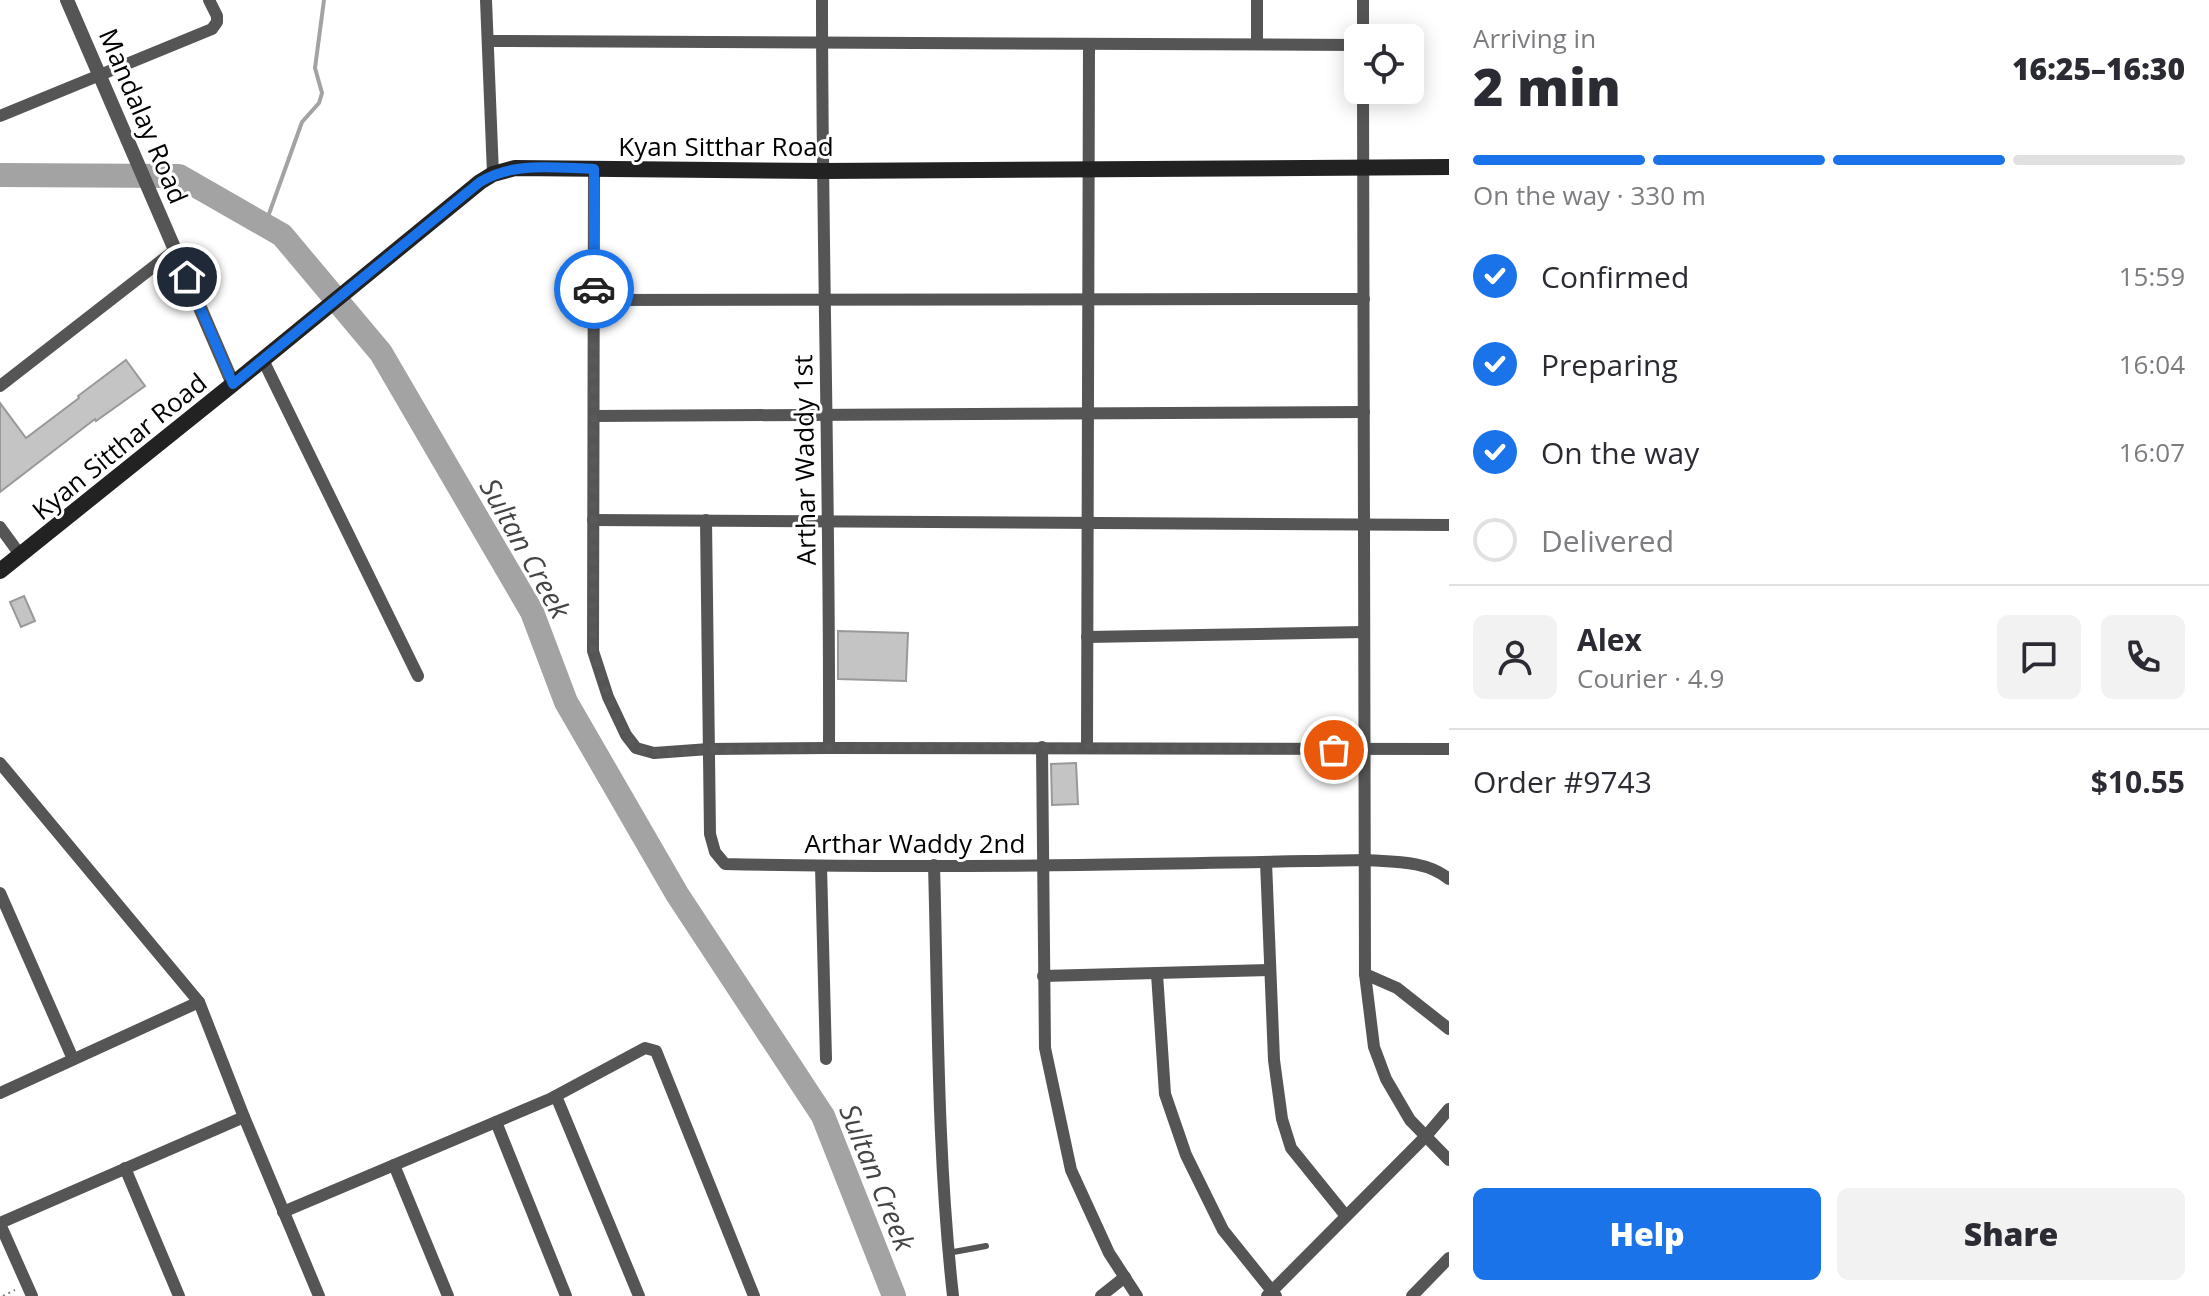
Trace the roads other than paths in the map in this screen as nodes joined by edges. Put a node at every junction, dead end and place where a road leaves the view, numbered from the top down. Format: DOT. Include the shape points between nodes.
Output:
graph roads {
  1 [pos="67,0"];
  2 [pos="209,0"];
  3 [pos="486,0"];
  4 [pos="822,0"];
  5 [pos="1257,0"];
  6 [pos="1363,0"];
  7 [pos="1363,24"];
  8 [pos="488,41"];
  9 [pos="822,42"];
  10 [pos="1089,44"];
  11 [pos="1257,44"];
  12 [pos="1344,45"];
  13 [pos="100,74"];
  14 [pos="1363,104"];
  15 [pos="0,116"];
  16 [pos="1363,166"];
  17 [pos="1449,167"];
  18 [pos="594,169"];
  19 [pos="1088,169"];
  20 [pos="822,171"];
  21 [pos="493,174"];
  22 [pos="175,250"];
  23 [pos="1364,299"];
  24 [pos="594,300"];
  25 [pos="824,300"];
  26 [pos="1088,300"];
  27 [pos="263,360"];
  28 [pos="233,384"];
  29 [pos="0,386"];
  30 [pos="1364,412"];
  31 [pos="1088,413"];
  32 [pos="825,414"];
  33 [pos="594,416"];
  34 [pos="593,520"];
  35 [pos="706,520"];
  36 [pos="826,521"];
  37 [pos="1087,523"];
  38 [pos="1364,525"];
  39 [pos="1449,525"];
  40 [pos="0,527"];
  41 [pos="21,556"];
  42 [pos="0,571"];
  43 [pos="1364,632"];
  44 [pos="1087,637"];
  45 [pos="418,676"];
  46 [pos="1042,747"];
  47 [pos="1087,747"];
  48 [pos="829,748"];
  49 [pos="709,749"];
  50 [pos="1449,749"];
  51 [pos="1365,750"];
  52 [pos="2,770"];
  53 [pos="1365,860"];
  54 [pos="1266,862"];
  55 [pos="934,865"];
  56 [pos="821,866"];
  57 [pos="1043,866"];
  58 [pos="1449,879"];
  59 [pos="0,893"];
  60 [pos="1269,970"];
  61 [pos="1157,974"];
  62 [pos="1365,974"];
  63 [pos="1043,976"];
  64 [pos="199,1002"];
  65 [pos="1449,1029"];
  66 [pos="73,1059"];
  67 [pos="826,1059"];
  68 [pos="0,1093"];
  69 [pos="556,1096"];
  70 [pos="1449,1109"];
  71 [pos="244,1117"];
  72 [pos="496,1122"];
  73 [pos="1426,1136"];
  74 [pos="1449,1160"];
  75 [pos="394,1165"];
  76 [pos="125,1168"];
  77 [pos="283,1212"];
  78 [pos="1346,1216"];
  79 [pos="0,1224"];
  80 [pos="986,1246"];
  81 [pos="948,1253"];
  82 [pos="1449,1258"];
  83 [pos="1125,1277"];
  84 [pos="1271,1294"];
  85 [pos="32,1296"];
  86 [pos="179,1296"];
  87 [pos="319,1296"];
  88 [pos="448,1296"];
  89 [pos="566,1296"];
  90 [pos="639,1296"];
  91 [pos="754,1296"];
  92 [pos="953,1296"];
  93 [pos="1101,1296"];
  94 [pos="1137,1296"];
  95 [pos="1412,1296"];
  1 -- 13 [label="street, Mandalay Road"];
  2 -- 13 [label="street" via="217,16 212,29"];
  3 -- 8 [label="street"];
  4 -- 9 [label="street, Arthar Waddy 1st"];
  5 -- 11 [label="street"];
  6 -- 7 [label="street"];
  8 -- 9 [label="street"];
  8 -- 21 [label="street"];
  9 -- 10 [label="street"];
  9 -- 20 [label="street, Arthar Waddy 1st"];
  10 -- 11 [label="street"];
  10 -- 19 [label="street"];
  11 -- 12 [label="street"];
  13 -- 15 [label="street"];
  13 -- 22 [label="street, Mandalay Road"];
  14 -- 16 [label="street"];
  16 -- 17 [label="main road, Kyan Sitthar Road"];
  16 -- 19 [label="main road, Kyan Sitthar Road"];
  16 -- 23 [label="street"];
  18 -- 20 [label="main road, Kyan Sitthar Road"];
  18 -- 21 [label="main road, Kyan Sitthar Road" via="515,168"];
  18 -- 24 [label="street"];
  19 -- 20 [label="main road, Kyan Sitthar Road"];
  19 -- 26 [label="street"];
  20 -- 25 [label="street, Arthar Waddy 1st"];
  21 -- 27 [label="main road, Kyan Sitthar Road"];
  22 -- 28 [label="street, Mandalay Road"];
  22 -- 29 [label="street"];
  23 -- 26 [label="street"];
  23 -- 30 [label="street"];
  24 -- 25 [label="street"];
  24 -- 33 [label="street"];
  25 -- 26 [label="street"];
  25 -- 32 [label="street, Arthar Waddy 1st"];
  26 -- 31 [label="street"];
  27 -- 28 [label="main road, Kyan Sitthar Road"];
  27 -- 45 [label="street"];
  28 -- 41 [label="main road, Kyan Sitthar Road"];
  30 -- 31 [label="street"];
  30 -- 38 [label="street"];
  31 -- 32 [label="street"];
  31 -- 37 [label="street"];
  32 -- 33 [label="street"];
  32 -- 36 [label="street, Arthar Waddy 1st"];
  33 -- 34 [label="street"];
  34 -- 35 [label="street"];
  34 -- 49 [label="street" via="593,651 626,735 636,748 654,753"];
  35 -- 36 [label="street"];
  35 -- 49 [label="street, Arthar Waddy 2nd"];
  36 -- 37 [label="street"];
  36 -- 48 [label="street, Arthar Waddy 1st"];
  37 -- 38 [label="street"];
  37 -- 44 [label="street"];
  38 -- 39 [label="street"];
  38 -- 43 [label="street"];
  40 -- 41 [label="street"];
  41 -- 42 [label="main road, Kyan Sitthar Road"];
  43 -- 44 [label="street"];
  43 -- 51 [label="street"];
  44 -- 47 [label="street"];
  46 -- 47 [label="street"];
  46 -- 48 [label="street"];
  46 -- 57 [label="street"];
  47 -- 51 [label="street"];
  48 -- 49 [label="street"];
  49 -- 56 [label="street, Arthar Waddy 2nd" via="710,834 725,864"];
  50 -- 51 [label="street"];
  51 -- 53 [label="street"];
  52 -- 64 [label="street"];
  53 -- 54 [label="street, Arthar Waddy 2nd"];
  53 -- 58 [label="street, Arthar Waddy 2nd" via="1418,864"];
  53 -- 62 [label="street"];
  54 -- 57 [label="street, Arthar Waddy 2nd"];
  54 -- 60 [label="street"];
  55 -- 56 [label="street, Arthar Waddy 2nd"];
  55 -- 57 [label="street, Arthar Waddy 2nd"];
  55 -- 81 [label="street"];
  56 -- 67 [label="street"];
  57 -- 63 [label="street"];
  59 -- 66 [label="street"];
  60 -- 61 [label="street"];
  60 -- 78 [label="street" via="1274,1060 1291,1148"];
  61 -- 63 [label="street"];
  61 -- 84 [label="street" via="1165,1094 1186,1155 1223,1230"];
  62 -- 65 [label="street" via="1397,988"];
  62 -- 73 [label="street" via="1374,1047 1386,1079"];
  63 -- 83 [label="street" via="1045,1048 1071,1170"];
  64 -- 66 [label="street"];
  64 -- 71 [label="street"];
  66 -- 68 [label="street"];
  69 -- 72 [label="street"];
  69 -- 90 [label="street"];
  69 -- 91 [label="street" via="645,1048 656,1051"];
  70 -- 73 [label="street"];
  71 -- 76 [label="street"];
  71 -- 77 [label="street"];
  72 -- 75 [label="street"];
  72 -- 89 [label="street"];
  73 -- 74 [label="street"];
  73 -- 78 [label="street"];
  75 -- 77 [label="street"];
  75 -- 88 [label="street"];
  76 -- 79 [label="street"];
  76 -- 86 [label="street"];
  77 -- 87 [label="street"];
  78 -- 84 [label="street"];
  79 -- 85 [label="street"];
  80 -- 81 [label="lane"];
  81 -- 92 [label="street"];
  82 -- 95 [label="street"];
  83 -- 93 [label="street"];
  83 -- 94 [label="street"];
}
